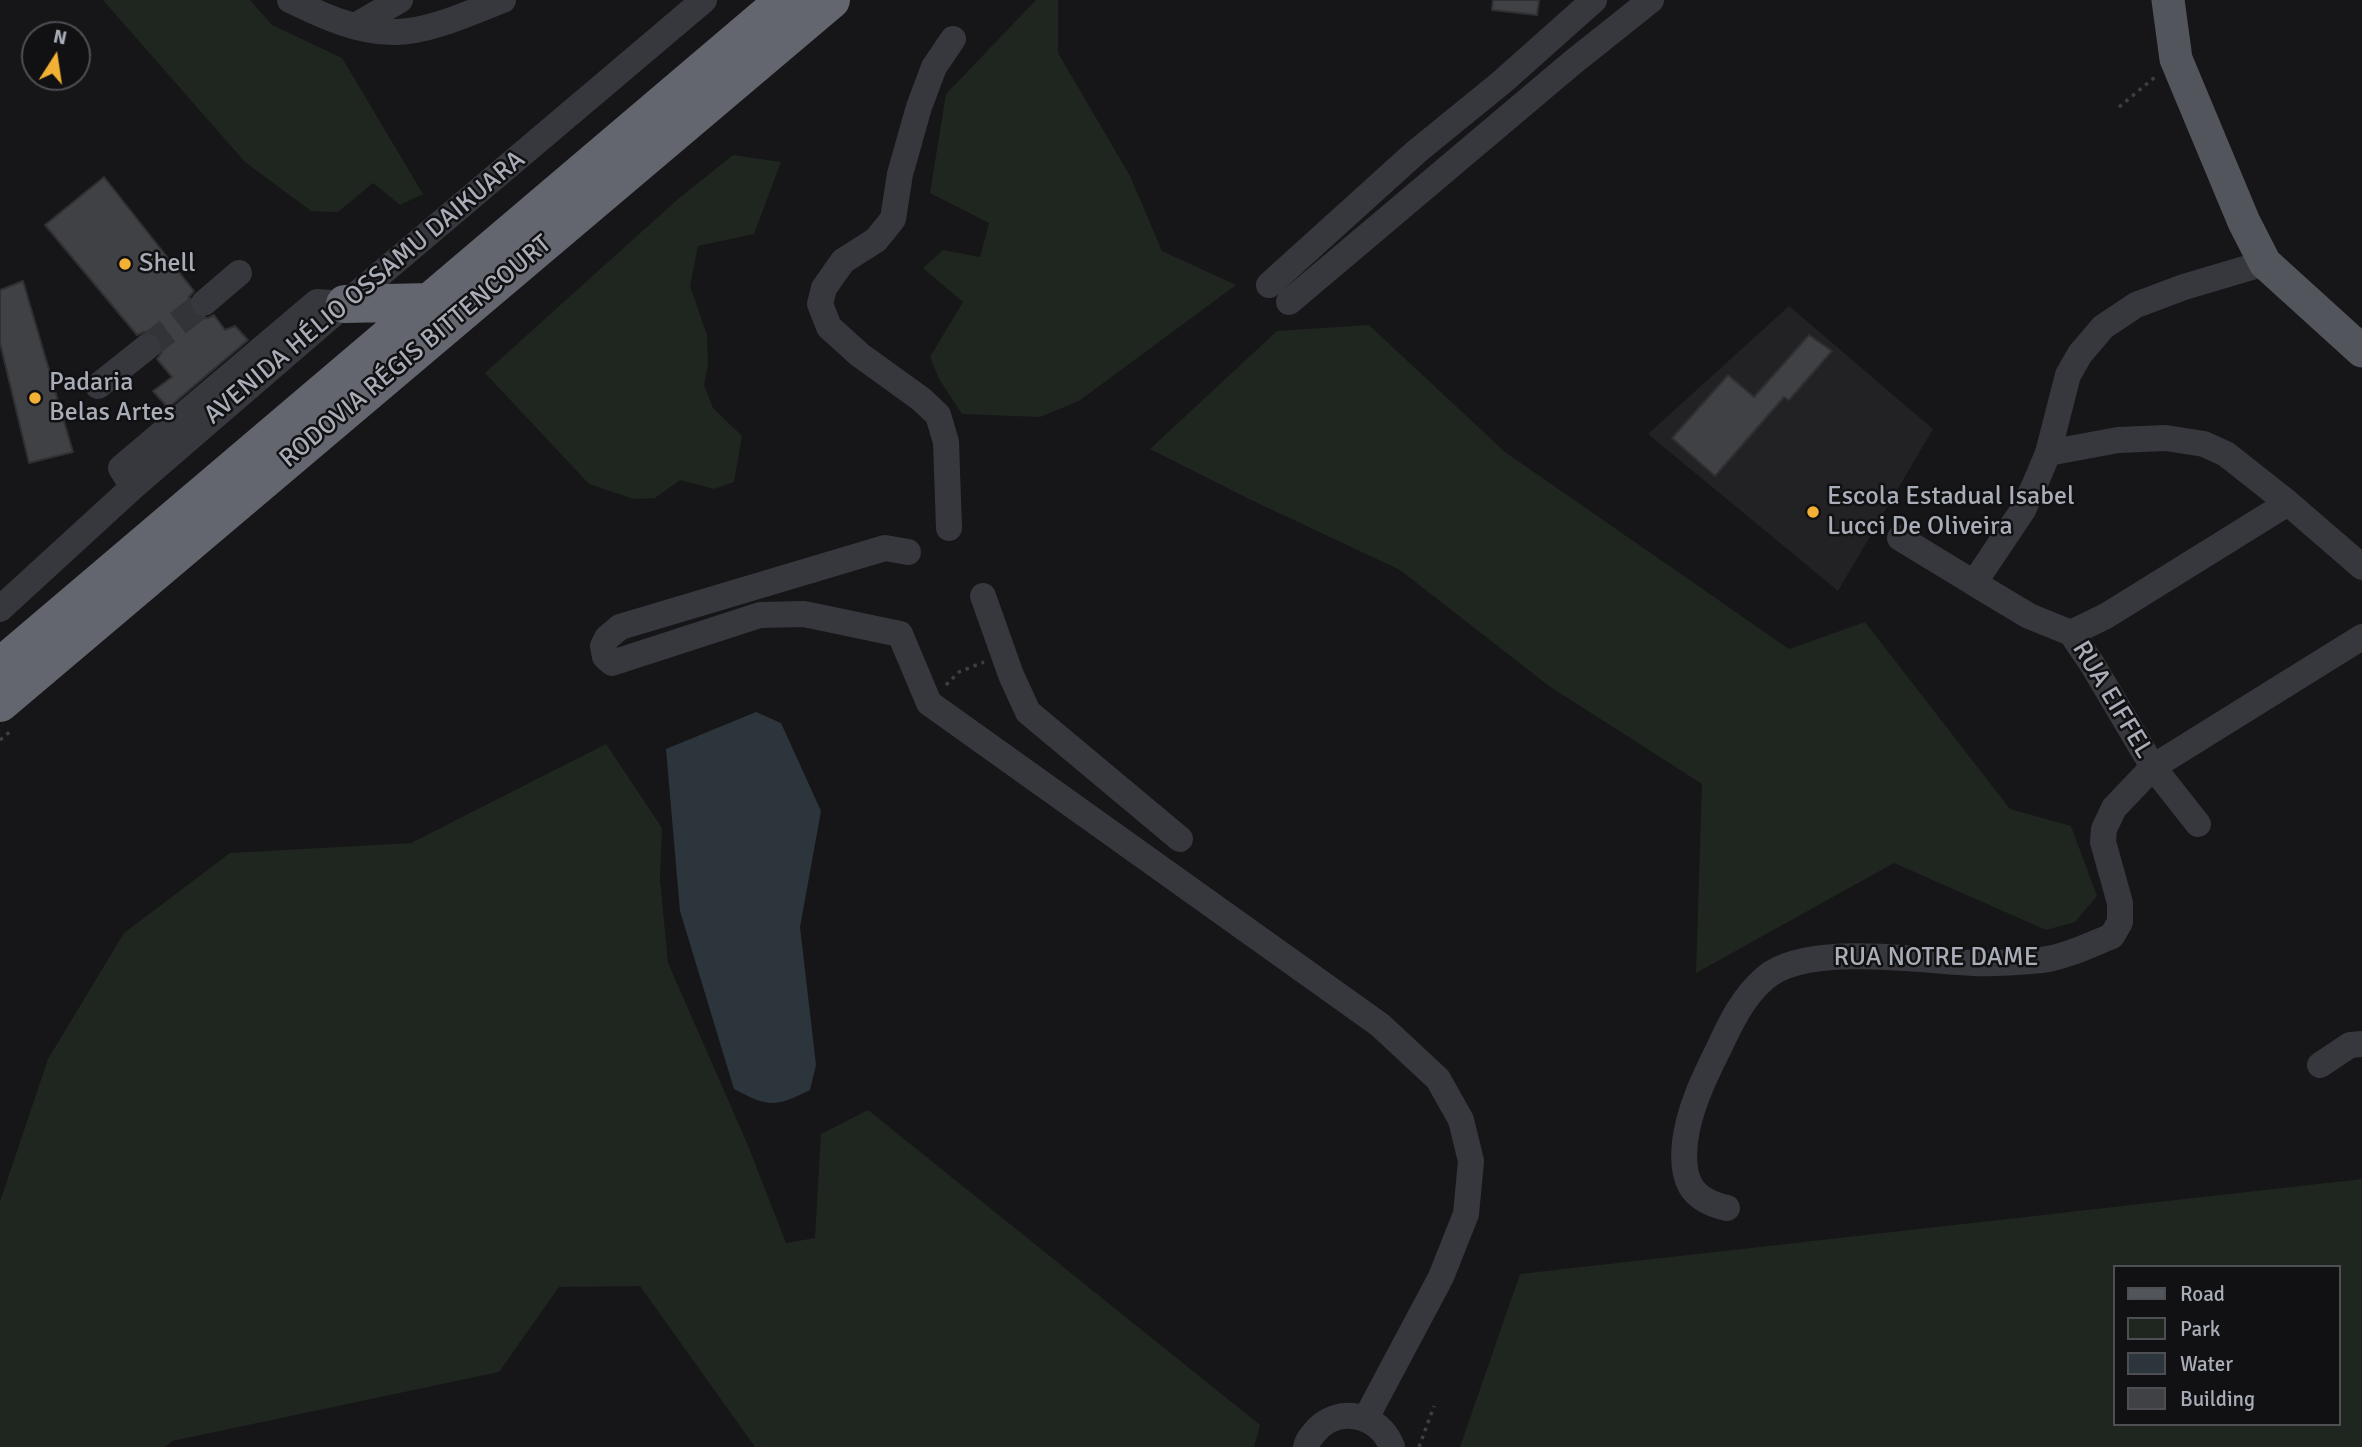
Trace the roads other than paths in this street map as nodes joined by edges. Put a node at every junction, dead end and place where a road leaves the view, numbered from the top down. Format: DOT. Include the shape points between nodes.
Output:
graph roads {
  1 [pos="290,0"];
  2 [pos="400,0"];
  3 [pos="503,0"];
  4 [pos="704,0"];
  5 [pos="785,0"];
  6 [pos="831,0"];
  7 [pos="1594,0"];
  8 [pos="1651,0"];
  9 [pos="2168,0"];
  10 [pos="355,26"];
  11 [pos="953,40"];
  12 [pos="2265,263"];
  13 [pos="239,273"];
  14 [pos="430,302"];
  15 [pos="204,303"];
  16 [pos="331,303"];
  17 [pos="147,346"];
  18 [pos="2362,351"];
  19 [pos="98,386"];
  20 [pos="2048,453"];
  21 [pos="2288,503"];
  22 [pos="949,528"];
  23 [pos="1900,538"];
  24 [pos="908,552"];
  25 [pos="2362,567"];
  26 [pos="1974,583"];
  27 [pos="983,596"];
  28 [pos="0,608"];
  29 [pos="2071,633"];
  30 [pos="2362,637"];
  31 [pos="0,667"];
  32 [pos="0,704"];
  33 [pos="2152,767"];
  34 [pos="2198,824"];
  35 [pos="1180,839"];
  36 [pos="2362,1044"];
  37 [pos="2320,1065"];
  38 [pos="1727,1208"];
  39 [pos="1366,1418"];
  40 [pos="1306,1447"];
  41 [pos="1392,1447"];
  1 -- 10 [label="street"];
  2 -- 10 [label="street"];
  3 -- 10 [label="street" via="419,29 395,33"];
  4 -- 16 [label="street, AVENIDA HÉLIO OSSAMU DAIKUARA"];
  5 -- 14 [label="highway, RODOVIA RÉGIS BITTENCOURT"];
  6 -- 32 [label="highway, RODOVIA RÉGIS BITTENCOURT"];
  7 -- 8 [label="street" via="1416,152 1279,293"];
  9 -- 12 [label="main road" via="2176,59"];
  11 -- 22 [label="street" via="934,67 919,107 893,219 876,240 844,261 824,288 820,304 829,327 938,415 946,442"];
  12 -- 18 [label="main road"];
  12 -- 20 [label="street" via="2136,305 2103,327 2068,375"];
  13 -- 15 [label="street"];
  14 -- 16 [label="highway"];
  14 -- 31 [label="highway, RODOVIA RÉGIS BITTENCOURT"];
  16 -- 28 [label="street, AVENIDA HÉLIO OSSAMU DAIKUARA" via="127,477"];
  17 -- 19 [label="street"];
  20 -- 21 [label="street" via="2130,439 2204,444 2226,454"];
  20 -- 26 [label="street" via="2022,510"];
  21 -- 25 [label="street"];
  21 -- 29 [label="street"];
  23 -- 26 [label="street, RUA EIFFEL"];
  24 -- 39 [label="street" via="885,548 620,627 603,646 606,657 612,663 760,615 804,614 900,634 929,703 936,709 1380,1025 1438,1079 1461,1120 1472,1161 1466,1214 1441,1277"];
  26 -- 29 [label="street, RUA EIFFEL" via="2029,616"];
  27 -- 35 [label="street" via="1028,712"];
  29 -- 33 [label="street, RUA EIFFEL"];
  30 -- 33 [label="street, RUA NOTRE DAME"];
  33 -- 34 [label="street, RUA EIFFEL"];
  33 -- 38 [label="street, RUA NOTRE DAME" via="2114,808 2104,829 2103,842 2120,903 2119,922 2112,936 2045,960 1977,963 1882,956 1826,958 1793,964 1767,976 1732,1020 1687,1126 1686,1178 1695,1195"];
  36 -- 37 [label="street" via="2350,1045"];
  39 -- 40 [label="street" via="1343,1415 1321,1424"];
  39 -- 41 [label="street" via="1379,1426"];
}
